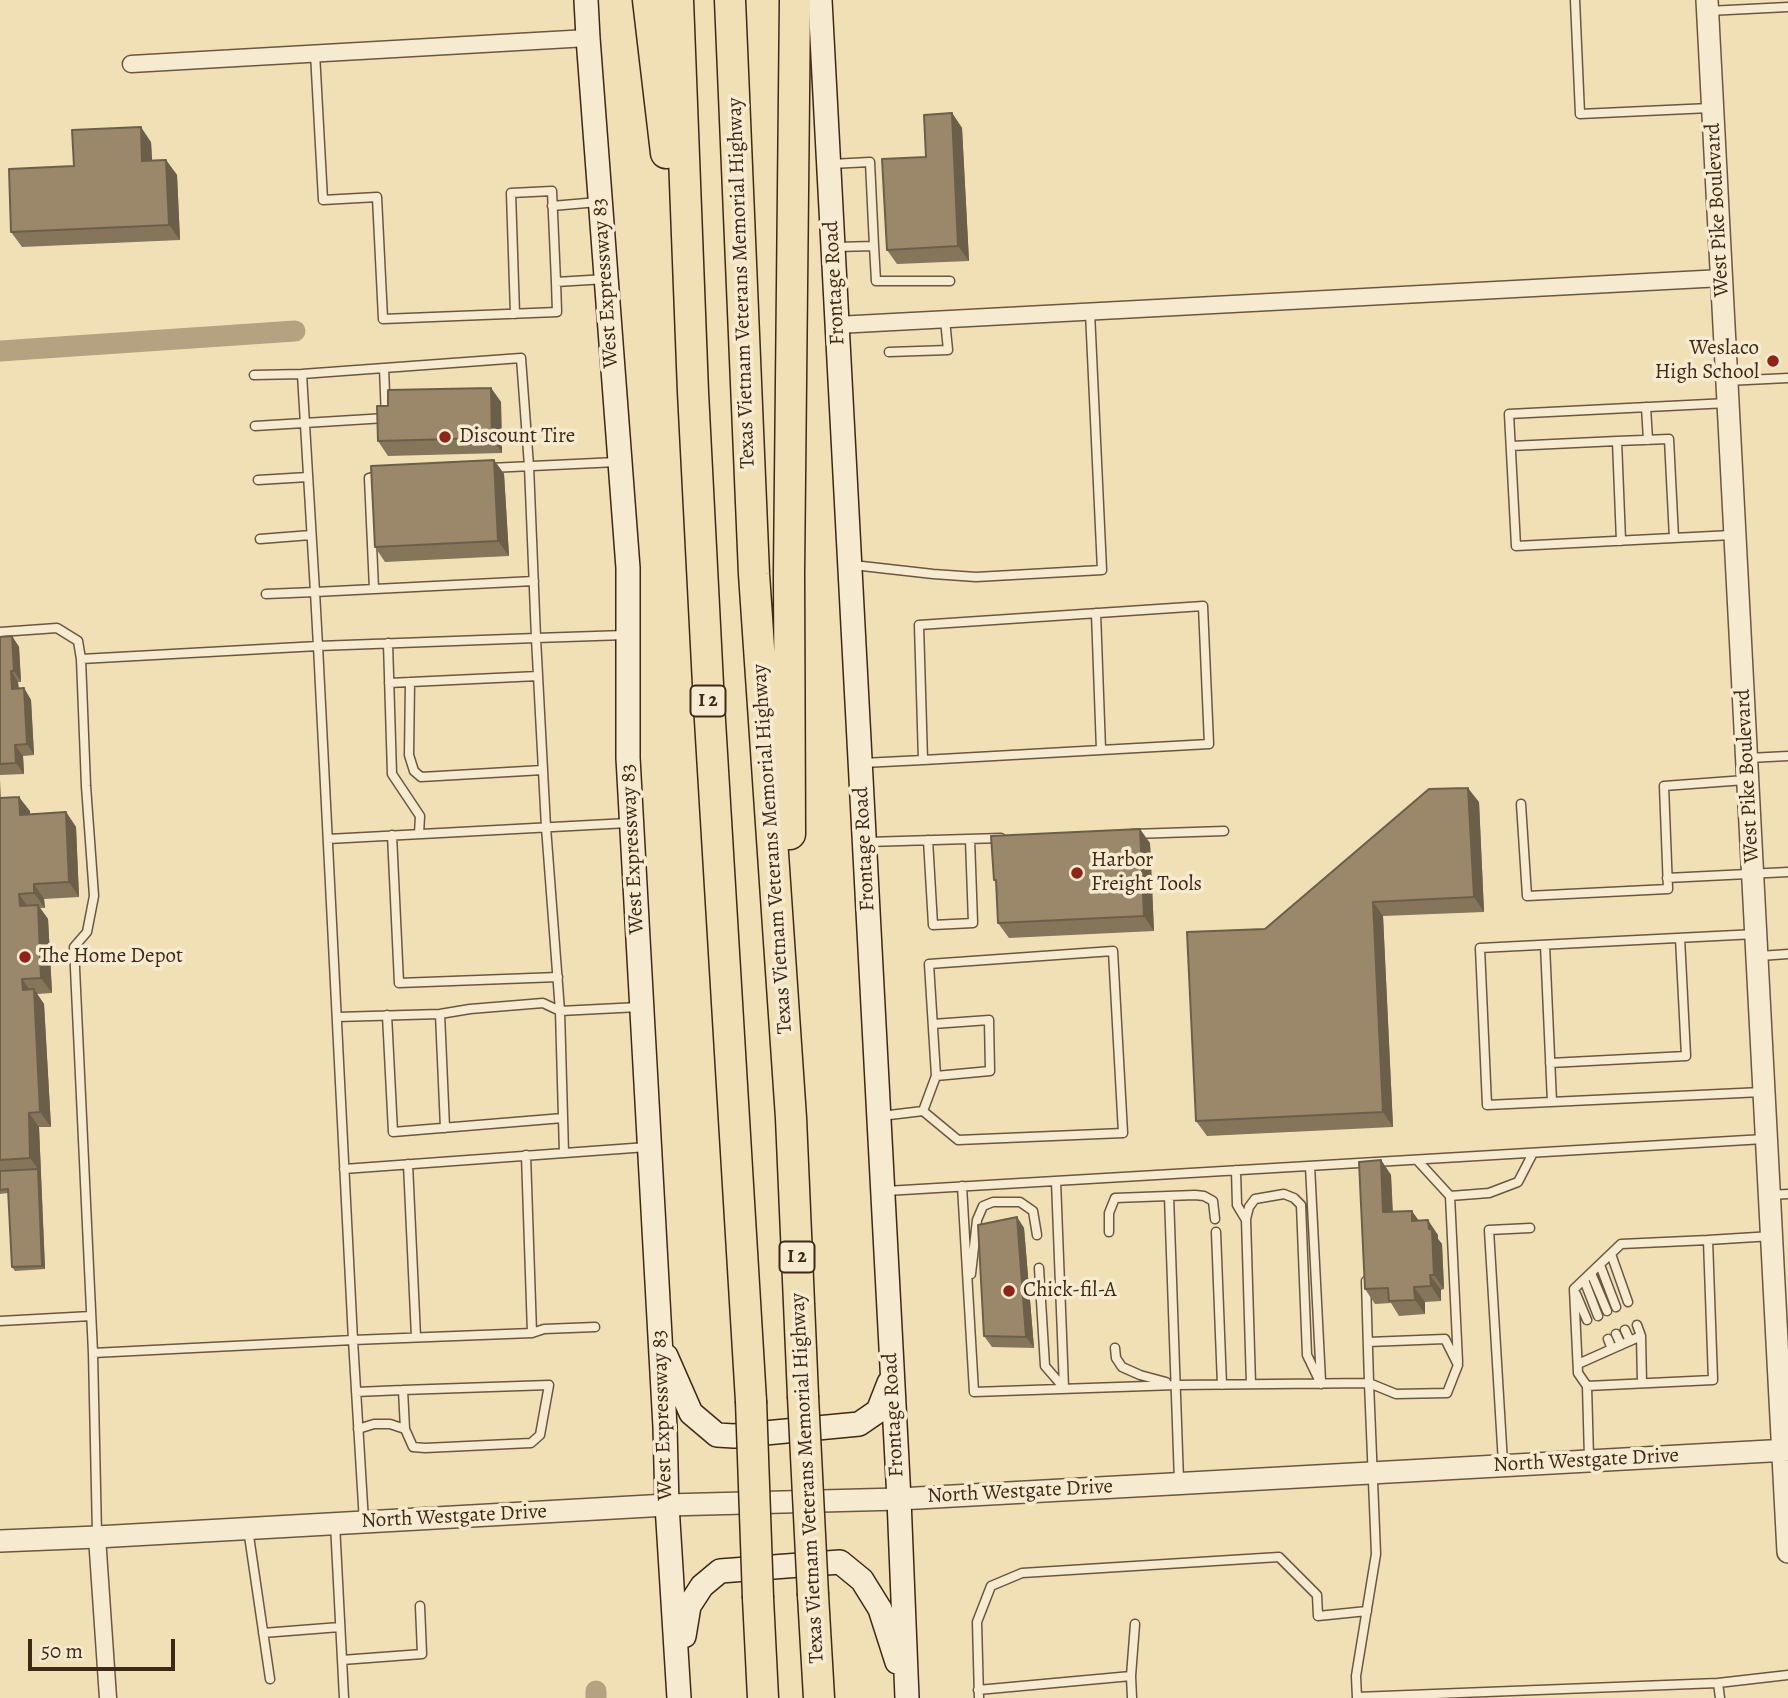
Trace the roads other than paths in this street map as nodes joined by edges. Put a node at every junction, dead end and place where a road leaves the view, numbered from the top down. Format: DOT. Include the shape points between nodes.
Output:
graph roads {
  1 [pos="586,0"];
  2 [pos="648,0"];
  3 [pos="678,0"];
  4 [pos="730,0"];
  5 [pos="795,0"];
  6 [pos="820,0"];
  7 [pos="1575,0"];
  8 [pos="1708,5"];
  9 [pos="1788,7"];
  10 [pos="588,38"];
  11 [pos="315,53"];
  12 [pos="131,64"];
  13 [pos="1713,108"];
  14 [pos="870,162"];
  15 [pos="883,162"];
  16 [pos="829,164"];
  17 [pos="600,202"];
  18 [pos="552,206"];
  19 [pos="874,246"];
  20 [pos="833,247"];
  21 [pos="1722,278"];
  22 [pos="606,279"];
  23 [pos="950,281"];
  24 [pos="556,282"];
  25 [pos="1090,312"];
  26 [pos="515,314"];
  27 [pos="944,320"];
  28 [pos="837,325"];
  29 [pos="889,352"];
  30 [pos="384,368"];
  31 [pos="302,374"];
  32 [pos="254,375"];
  33 [pos="1788,378"];
  34 [pos="1727,381"];
  35 [pos="693,392"];
  36 [pos="1728,403"];
  37 [pos="1646,407"];
  38 [pos="304,423"];
  39 [pos="255,426"];
  40 [pos="1648,440"];
  41 [pos="1617,441"];
  42 [pos="1511,446"];
  43 [pos="620,461"];
  44 [pos="529,466"];
  45 [pos="476,469"];
  46 [pos="383,473"];
  47 [pos="308,477"];
  48 [pos="258,480"];
  49 [pos="1735,535"];
  50 [pos="312,536"];
  51 [pos="1674,538"];
  52 [pos="260,539"];
  53 [pos="1622,541"];
  54 [pos="850,565"];
  55 [pos="534,581"];
  56 [pos="374,589"];
  57 [pos="315,592"];
  58 [pos="266,594"];
  59 [pos="1096,613"];
  60 [pos="0,632"];
  61 [pos="628,635"];
  62 [pos="536,638"];
  63 [pos="388,643"];
  64 [pos="318,646"];
  65 [pos="81,659"];
  66 [pos="538,676"];
  67 [pos="410,682"];
  68 [pos="389,683"];
  69 [pos="1101,750"];
  70 [pos="1788,756"];
  71 [pos="1747,758"];
  72 [pos="923,760"];
  73 [pos="860,763"];
  74 [pos="543,771"];
  75 [pos="1748,780"];
  76 [pos="1521,804"];
  77 [pos="631,822"];
  78 [pos="546,827"];
  79 [pos="1224,831"];
  80 [pos="419,834"];
  81 [pos="1117,834"];
  82 [pos="392,835"];
  83 [pos="1011,838"];
  84 [pos="328,839"];
  85 [pos="970,839"];
  86 [pos="928,840"];
  87 [pos="864,842"];
  88 [pos="1788,872"];
  89 [pos="1753,873"];
  90 [pos="1667,878"];
  91 [pos="1756,934"];
  92 [pos="1680,938"];
  93 [pos="1545,945"];
  94 [pos="1788,954"];
  95 [pos="1757,956"];
  96 [pos="558,977"];
  97 [pos="642,1006"];
  98 [pos="560,1011"];
  99 [pos="440,1014"];
  100 [pos="387,1015"];
  101 [pos="337,1017"];
  102 [pos="933,1024"];
  103 [pos="1550,1063"];
  104 [pos="936,1076"];
  105 [pos="1765,1092"];
  106 [pos="1552,1102"];
  107 [pos="923,1111"];
  108 [pos="879,1116"];
  109 [pos="563,1118"];
  110 [pos="791,1118"];
  111 [pos="445,1128"];
  112 [pos="1767,1139"];
  113 [pos="649,1146"];
  114 [pos="564,1153"];
  115 [pos="1533,1153"];
  116 [pos="526,1155"];
  117 [pos="1417,1160"];
  118 [pos="1361,1163"];
  119 [pos="408,1164"];
  120 [pos="1310,1166"];
  121 [pos="344,1169"];
  122 [pos="1236,1170"];
  123 [pos="1362,1177"];
  124 [pos="1056,1181"];
  125 [pos="962,1186"];
  126 [pos="883,1191"];
  127 [pos="1779,1195"];
  128 [pos="1169,1196"];
  129 [pos="1450,1196"];
  130 [pos="1215,1219"];
  131 [pos="1246,1220"];
  132 [pos="1530,1228"];
  133 [pos="1109,1232"];
  134 [pos="1216,1232"];
  135 [pos="1037,1235"];
  136 [pos="1772,1236"];
  137 [pos="1709,1240"];
  138 [pos="1611,1254"];
  139 [pos="1600,1265"];
  140 [pos="1039,1268"];
  141 [pos="1365,1273"];
  142 [pos="1591,1273"];
  143 [pos="1584,1280"];
  144 [pos="1574,1289"];
  145 [pos="968,1297"];
  146 [pos="1628,1302"];
  147 [pos="1616,1307"];
  148 [pos="91,1315"];
  149 [pos="1587,1320"];
  150 [pos="0,1321"];
  151 [pos="1637,1325"];
  152 [pos="594,1327"];
  153 [pos="1625,1330"];
  154 [pos="533,1333"];
  155 [pos="1612,1336"];
  156 [pos="1641,1336"];
  157 [pos="416,1337"];
  158 [pos="352,1340"];
  159 [pos="1630,1341"];
  160 [pos="1368,1342"];
  161 [pos="661,1343"];
  162 [pos="1597,1344"];
  163 [pos="1616,1347"];
  164 [pos="1115,1348"];
  165 [pos="1783,1350"];
  166 [pos="93,1353"];
  167 [pos="1602,1354"];
  168 [pos="1458,1364"];
  169 [pos="1578,1364"];
  170 [pos="892,1367"];
  171 [pos="1369,1383"];
  172 [pos="1642,1383"];
  173 [pos="1251,1384"];
  174 [pos="1321,1384"];
  175 [pos="1176,1385"];
  176 [pos="1222,1385"];
  177 [pos="1587,1386"];
  178 [pos="1064,1388"];
  179 [pos="403,1390"];
  180 [pos="356,1392"];
  181 [pos="358,1429"];
  182 [pos="405,1429"];
  183 [pos="1786,1450"];
  184 [pos="1589,1461"];
  185 [pos="1504,1466"];
  186 [pos="1374,1473"];
  187 [pos="1179,1484"];
  188 [pos="899,1499"];
  189 [pos="667,1505"];
  190 [pos="364,1522"];
  191 [pos="335,1524"];
  192 [pos="248,1529"];
  193 [pos="97,1537"];
  194 [pos="0,1541"];
  195 [pos="1788,1552"];
  196 [pos="421,1606"];
  197 [pos="1367,1611"];
  198 [pos="1135,1624"];
  199 [pos="340,1627"];
  200 [pos="263,1633"];
  201 [pos="342,1660"];
  202 [pos="678,1666"];
  203 [pos="1788,1675"];
  204 [pos="1131,1676"];
  205 [pos="270,1679"];
  206 [pos="1718,1683"];
  207 [pos="979,1694"];
  208 [pos="907,1695"];
  209 [pos="1357,1697"];
  210 [pos="108,1698"];
  211 [pos="344,1698"];
  212 [pos="679,1698"];
  213 [pos="763,1698"];
  214 [pos="819,1698"];
  215 [pos="1132,1698"];
  216 [pos="1720,1698"];
  1 -- 10 [label="main road, West Expressway 83"];
  2 -- 35 [label="highway"];
  3 -- 35 [label="highway, I 2"];
  4 -- 110 [label="highway, Texas Vietnam Veterans Memorial Highway / I 2" via="754,574"];
  5 -- 110 [label="highway" via="789,573"];
  6 -- 16 [label="main road, Frontage Road"];
  7 -- 13 [label="lane" via="1580,114"];
  8 -- 9 [label="lane"];
  8 -- 13 [label="street, West Pike Boulevard"];
  10 -- 11 [label="street"];
  10 -- 17 [label="main road, West Expressway 83"];
  11 -- 12 [label="street"];
  11 -- 26 [label="lane" via="323,200 377,197 383,319"];
  13 -- 21 [label="street, West Pike Boulevard"];
  14 -- 15 [label="lane"];
  14 -- 16 [label="lane"];
  14 -- 19 [label="lane"];
  16 -- 20 [label="main road, Frontage Road"];
  17 -- 18 [label="lane"];
  17 -- 22 [label="main road, West Expressway 83"];
  18 -- 24 [label="lane"];
  18 -- 26 [label="lane" via="552,191 511,193"];
  19 -- 20 [label="lane"];
  19 -- 23 [label="lane" via="876,281"];
  20 -- 28 [label="main road, Frontage Road"];
  21 -- 25 [label="street"];
  21 -- 34 [label="street, West Pike Boulevard"];
  22 -- 24 [label="lane"];
  22 -- 43 [label="main road, West Expressway 83"];
  24 -- 26 [label="lane" via="558,313"];
  25 -- 27 [label="street"];
  25 -- 54 [label="lane" via="1102,570 976,577"];
  27 -- 28 [label="street"];
  27 -- 29 [label="lane" via="947,350"];
  28 -- 54 [label="main road, Frontage Road"];
  30 -- 31 [label="lane"];
  30 -- 38 [label="lane" via="386,418"];
  30 -- 44 [label="lane" via="521,358"];
  31 -- 32 [label="lane"];
  31 -- 38 [label="lane"];
  33 -- 34 [label="lane"];
  34 -- 36 [label="street, West Pike Boulevard"];
  35 -- 213 [label="highway, I 2, bridge" via="751,1401"];
  36 -- 37 [label="lane"];
  36 -- 49 [label="street, West Pike Boulevard"];
  37 -- 40 [label="lane"];
  37 -- 42 [label="lane" via="1509,414"];
  38 -- 39 [label="lane"];
  38 -- 47 [label="lane"];
  40 -- 41 [label="lane"];
  40 -- 51 [label="lane" via="1669,439"];
  41 -- 42 [label="lane"];
  41 -- 53 [label="lane"];
  42 -- 53 [label="lane" via="1516,546"];
  43 -- 44 [label="lane"];
  43 -- 61 [label="main road, West Expressway 83"];
  44 -- 45 [label="lane"];
  44 -- 55 [label="lane"];
  46 -- 56 [label="lane" via="369,478"];
  47 -- 48 [label="lane"];
  47 -- 50 [label="lane"];
  49 -- 51 [label="lane"];
  49 -- 71 [label="street, West Pike Boulevard"];
  50 -- 52 [label="lane"];
  50 -- 57 [label="lane"];
  51 -- 53 [label="lane"];
  54 -- 73 [label="main road, Frontage Road"];
  55 -- 56 [label="lane"];
  55 -- 62 [label="lane"];
  56 -- 57 [label="lane"];
  57 -- 58 [label="lane"];
  57 -- 64 [label="lane"];
  59 -- 69 [label="lane"];
  59 -- 69 [label="lane" via="1203,606 1209,744"];
  59 -- 72 [label="lane" via="919,625"];
  60 -- 65 [label="lane" via="57,628 78,642"];
  61 -- 62 [label="lane"];
  61 -- 77 [label="main road, West Expressway 83"];
  62 -- 63 [label="lane"];
  62 -- 66 [label="lane"];
  63 -- 64 [label="lane"];
  63 -- 68 [label="lane"];
  64 -- 65 [label="lane"];
  64 -- 84 [label="lane"];
  65 -- 148 [label="lane" via="94,896 87,932 74,947"];
  66 -- 67 [label="lane"];
  66 -- 74 [label="lane"];
  67 -- 68 [label="lane"];
  67 -- 74 [label="lane" via="409,755 421,777"];
  68 -- 80 [label="lane" via="392,774 420,816"];
  69 -- 72 [label="lane"];
  70 -- 71 [label="lane"];
  71 -- 75 [label="street, West Pike Boulevard"];
  72 -- 73 [label="lane"];
  73 -- 87 [label="main road, Frontage Road"];
  74 -- 78 [label="lane"];
  75 -- 89 [label="street, West Pike Boulevard"];
  75 -- 90 [label="lane" via="1664,786"];
  76 -- 90 [label="lane" via="1527,896 1668,889"];
  77 -- 78 [label="lane"];
  77 -- 97 [label="main road, West Expressway 83"];
  78 -- 80 [label="lane"];
  78 -- 96 [label="lane"];
  79 -- 81 [label="lane"];
  80 -- 82 [label="lane"];
  82 -- 84 [label="lane"];
  82 -- 96 [label="lane" via="399,983"];
  83 -- 85 [label="lane"];
  84 -- 101 [label="lane"];
  85 -- 86 [label="lane"];
  85 -- 86 [label="lane" via="973,923 933,925"];
  86 -- 87 [label="lane"];
  87 -- 108 [label="main road, Frontage Road"];
  88 -- 89 [label="lane"];
  89 -- 90 [label="lane"];
  89 -- 91 [label="street, West Pike Boulevard"];
  91 -- 92 [label="lane"];
  91 -- 95 [label="street, West Pike Boulevard"];
  92 -- 93 [label="lane"];
  92 -- 103 [label="lane" via="1686,1056"];
  93 -- 103 [label="lane"];
  93 -- 106 [label="lane" via="1480,948 1485,1066 1487,1105"];
  94 -- 95 [label="lane"];
  95 -- 105 [label="street, West Pike Boulevard"];
  96 -- 98 [label="lane"];
  97 -- 98 [label="lane"];
  97 -- 113 [label="main road, West Expressway 83"];
  98 -- 99 [label="lane" via="543,1003"];
  98 -- 109 [label="lane"];
  99 -- 100 [label="lane"];
  99 -- 111 [label="lane"];
  100 -- 101 [label="lane"];
  100 -- 111 [label="lane" via="393,1132"];
  101 -- 121 [label="lane"];
  102 -- 104 [label="lane"];
  102 -- 104 [label="lane" via="989,1020 990,1071"];
  102 -- 107 [label="lane" via="929,964 1114,950 1124,1133 957,1140"];
  103 -- 106 [label="lane"];
  104 -- 107 [label="lane"];
  105 -- 106 [label="lane"];
  105 -- 112 [label="street, West Pike Boulevard"];
  107 -- 108 [label="lane"];
  108 -- 126 [label="main road, Frontage Road"];
  109 -- 111 [label="lane"];
  109 -- 114 [label="lane"];
  110 -- 214 [label="highway, Texas Vietnam Veterans Memorial Highway / I 2, bridge"];
  112 -- 115 [label="lane"];
  112 -- 127 [label="street, West Pike Boulevard"];
  113 -- 114 [label="lane"];
  113 -- 161 [label="main road, West Expressway 83"];
  114 -- 116 [label="lane"];
  115 -- 117 [label="lane"];
  115 -- 129 [label="lane" via="1518,1182 1489,1193"];
  116 -- 119 [label="lane"];
  116 -- 154 [label="lane"];
  117 -- 118 [label="lane"];
  117 -- 129 [label="lane"];
  118 -- 120 [label="lane"];
  118 -- 123 [label="lane"];
  119 -- 121 [label="lane"];
  119 -- 157 [label="lane"];
  120 -- 122 [label="lane"];
  120 -- 174 [label="lane"];
  121 -- 158 [label="lane"];
  122 -- 124 [label="lane"];
  122 -- 131 [label="lane" via="1237,1205"];
  124 -- 125 [label="lane"];
  124 -- 178 [label="lane"];
  125 -- 126 [label="lane"];
  125 -- 145 [label="lane"];
  126 -- 170 [label="main road, Frontage Road"];
  127 -- 136 [label="street, West Pike Boulevard"];
  128 -- 130 [label="lane" via="1204,1196 1213,1201"];
  128 -- 133 [label="lane" via="1115,1198"];
  128 -- 175 [label="lane"];
  129 -- 168 [label="lane"];
  131 -- 173 [label="lane"];
  131 -- 174 [label="lane" via="1255,1199 1284,1194 1301,1205 1307,1355"];
  132 -- 185 [label="lane" via="1489,1230"];
  134 -- 176 [label="lane"];
  135 -- 145 [label="lane" via="1033,1211 1020,1202 983,1206 977,1220"];
  136 -- 137 [label="lane"];
  136 -- 165 [label="street, West Pike Boulevard"];
  137 -- 138 [label="lane" via="1621,1244"];
  137 -- 172 [label="lane" via="1713,1380"];
  138 -- 139 [label="lane"];
  138 -- 146 [label="lane"];
  139 -- 142 [label="lane"];
  139 -- 147 [label="lane"];
  140 -- 178 [label="lane" via="1045,1366"];
  141 -- 160 [label="lane"];
  142 -- 143 [label="lane"];
  142 -- 143 [label="lane" via="1602,1313"];
  143 -- 144 [label="lane"];
  144 -- 149 [label="lane"];
  144 -- 169 [label="lane"];
  145 -- 178 [label="lane" via="974,1392"];
  148 -- 150 [label="lane"];
  148 -- 166 [label="lane"];
  151 -- 156 [label="lane"];
  152 -- 154 [label="lane" via="544,1328"];
  153 -- 159 [label="lane"];
  154 -- 157 [label="lane"];
  155 -- 163 [label="lane"];
  156 -- 159 [label="lane"];
  156 -- 172 [label="lane"];
  157 -- 158 [label="lane"];
  158 -- 166 [label="lane"];
  158 -- 180 [label="lane"];
  159 -- 163 [label="lane"];
  160 -- 168 [label="lane" via="1445,1339"];
  160 -- 171 [label="lane"];
  161 -- 170 [label="main road" via="691,1413 717,1434 734,1436 859,1424 878,1411 889,1388"];
  161 -- 189 [label="main road, West Expressway 83"];
  162 -- 167 [label="lane"];
  163 -- 167 [label="lane"];
  164 -- 175 [label="lane" via="1122,1367"];
  165 -- 183 [label="street, West Pike Boulevard"];
  166 -- 193 [label="lane"];
  167 -- 169 [label="lane"];
  168 -- 171 [label="lane" via="1447,1393 1396,1394"];
  169 -- 177 [label="lane"];
  170 -- 188 [label="main road, Frontage Road"];
  171 -- 174 [label="lane"];
  171 -- 186 [label="lane"];
  172 -- 177 [label="lane"];
  173 -- 174 [label="lane"];
  173 -- 176 [label="lane"];
  175 -- 176 [label="lane"];
  175 -- 178 [label="lane"];
  175 -- 187 [label="lane"];
  177 -- 184 [label="lane"];
  179 -- 180 [label="lane"];
  179 -- 182 [label="lane"];
  179 -- 182 [label="lane" via="549,1385 540,1434 531,1443 413,1447"];
  180 -- 181 [label="lane"];
  181 -- 182 [label="lane" via="374,1424"];
  181 -- 190 [label="lane"];
  183 -- 184 [label="street, North Westgate Drive"];
  183 -- 195 [label="street, West Pike Boulevard"];
  184 -- 185 [label="street, North Westgate Drive"];
  185 -- 186 [label="street, North Westgate Drive"];
  186 -- 187 [label="street, North Westgate Drive"];
  186 -- 197 [label="lane" via="1376,1554"];
  187 -- 188 [label="street, North Westgate Drive"];
  188 -- 189 [label="street, North Westgate Drive"];
  188 -- 208 [label="main road, Frontage Road"];
  189 -- 190 [label="street, North Westgate Drive"];
  189 -- 202 [label="main road, West Expressway 83"];
  190 -- 191 [label="street, North Westgate Drive"];
  191 -- 192 [label="street, North Westgate Drive"];
  191 -- 199 [label="lane"];
  192 -- 193 [label="street, North Westgate Drive"];
  192 -- 200 [label="lane"];
  193 -- 194 [label="street, North Westgate Drive"];
  193 -- 210 [label="street"];
  196 -- 201 [label="lane" via="422,1654"];
  197 -- 207 [label="lane" via="1318,1616 1317,1595 1279,1557 1023,1573 991,1586 977,1622"];
  197 -- 209 [label="lane"];
  198 -- 204 [label="lane"];
  199 -- 200 [label="lane"];
  199 -- 201 [label="lane"];
  200 -- 205 [label="lane"];
  201 -- 211 [label="lane"];
  202 -- 208 [label="main road" via="689,1606 702,1586 720,1571 840,1562 862,1580 880,1609"];
  202 -- 212 [label="main road, West Expressway 83"];
  203 -- 206 [label="lane"];
  204 -- 207 [label="lane"];
  204 -- 215 [label="lane"];
  206 -- 209 [label="lane"];
  206 -- 216 [label="lane"];
}
